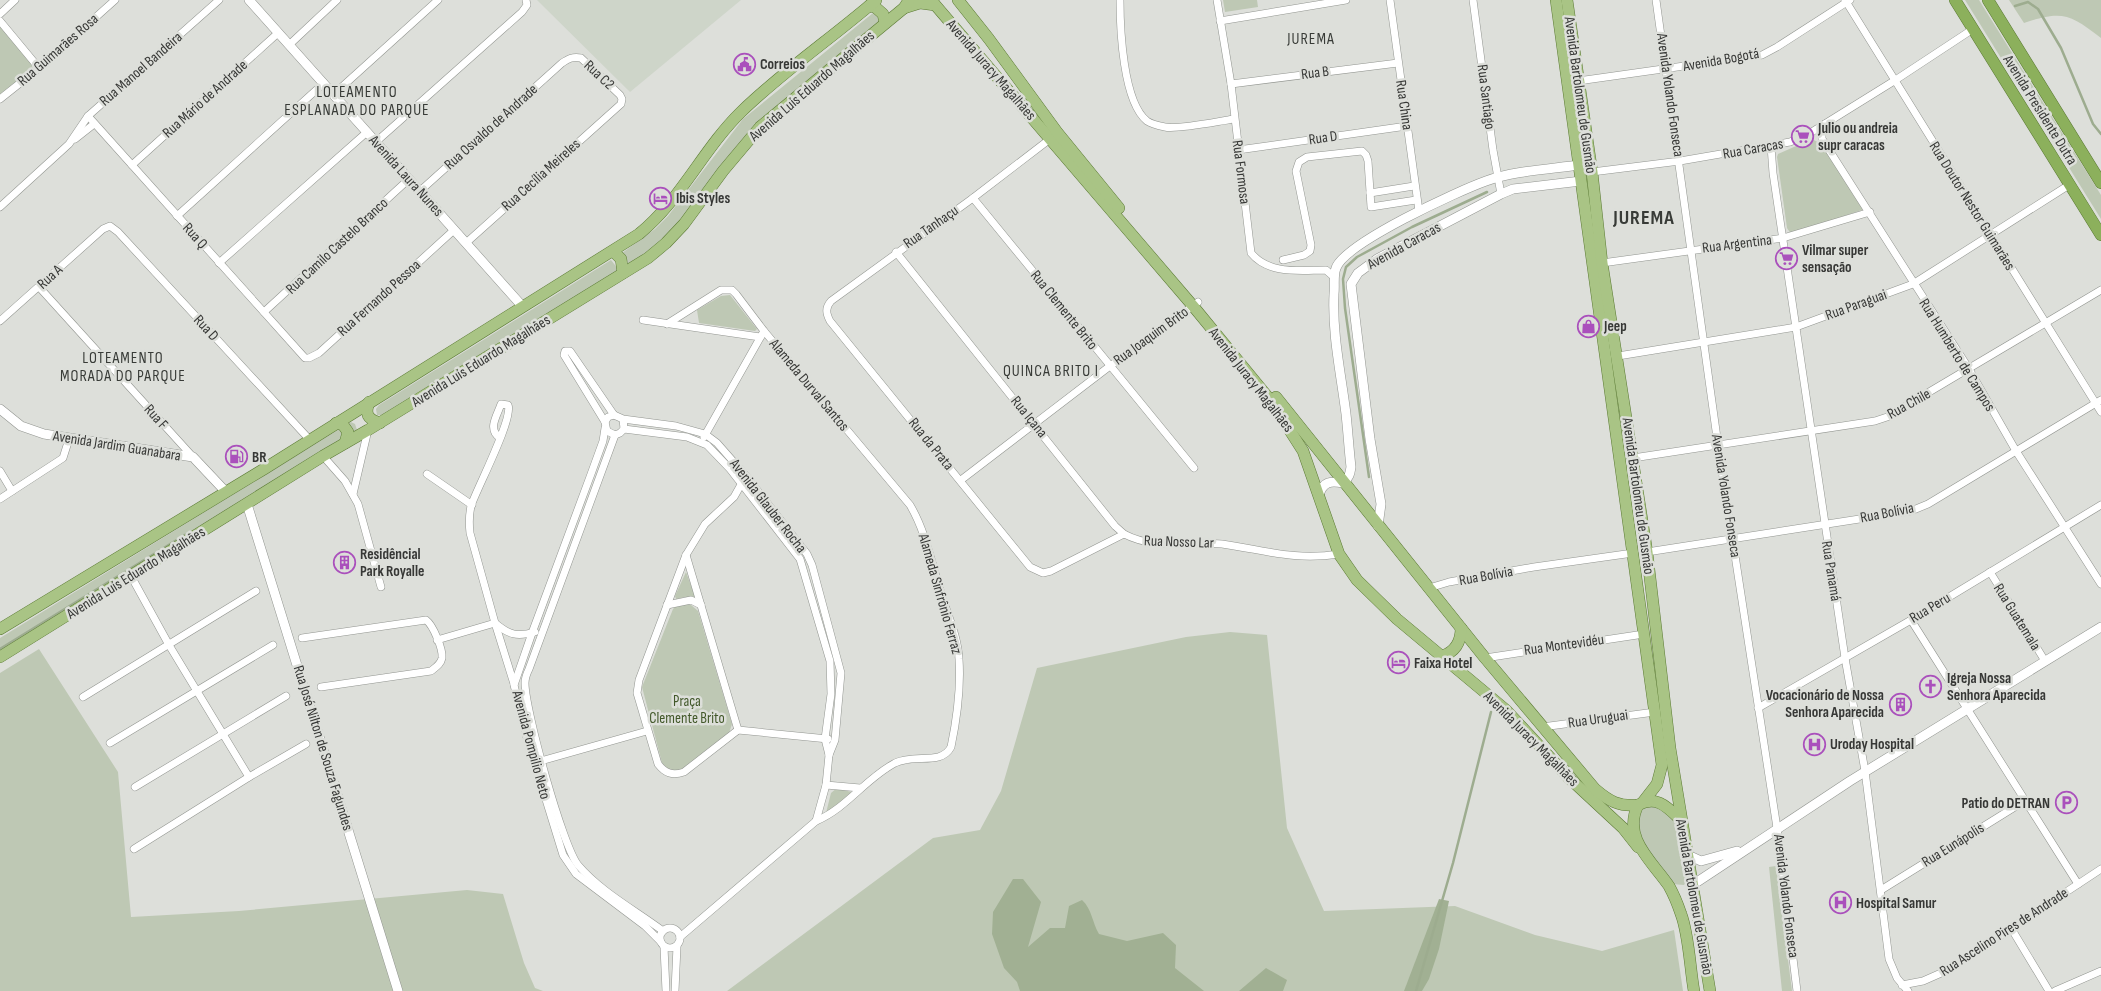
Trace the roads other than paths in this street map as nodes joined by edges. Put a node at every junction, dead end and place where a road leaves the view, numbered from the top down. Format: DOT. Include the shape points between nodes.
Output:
graph roads {
  1 [pos="15,0"];
  2 [pos="115,0"];
  3 [pos="219,0"];
  4 [pos="249,0"];
  5 [pos="337,0"];
  6 [pos="438,0"];
  7 [pos="526,0"];
  8 [pos="958,0"];
  9 [pos="1120,0"];
  10 [pos="1217,0"];
  11 [pos="1346,0"];
  12 [pos="1390,0"];
  13 [pos="1473,0"];
  14 [pos="1556,0"];
  15 [pos="1567,0"];
  16 [pos="1656,0"];
  17 [pos="1955,0"];
  18 [pos="1988,0"];
  19 [pos="1847,1"];
  20 [pos="933,2"];
  21 [pos="873,3"];
  22 [pos="906,4"];
  23 [pos="0,14"];
  24 [pos="0,21"];
  25 [pos="1220,21"];
  26 [pos="886,23"];
  27 [pos="1973,29"];
  28 [pos="278,33"];
  29 [pos="289,45"];
  30 [pos="562,62"];
  31 [pos="1398,63"];
  32 [pos="39,68"];
  33 [pos="1012,70"];
  34 [pos="1666,70"];
  35 [pos="998,81"];
  36 [pos="1578,81"];
  37 [pos="1894,81"];
  38 [pos="324,83"];
  39 [pos="1231,84"];
  40 [pos="334,94"];
  41 [pos="0,99"];
  42 [pos="616,108"];
  43 [pos="88,116"];
  44 [pos="1234,119"];
  45 [pos="94,124"];
  46 [pos="1825,124"];
  47 [pos="1407,126"];
  48 [pos="367,132"];
  49 [pos="1807,134"];
  50 [pos="1050,138"];
  51 [pos="1822,139"];
  52 [pos="377,142"];
  53 [pos="69,144"];
  54 [pos="1771,146"];
  55 [pos="1238,150"];
  56 [pos="1680,161"];
  57 [pos="132,165"];
  58 [pos="1579,165"];
  59 [pos="1592,172"];
  60 [pos="1498,178"];
  61 [pos="410,179"];
  62 [pos="1581,181"];
  63 [pos="2101,183"];
  64 [pos="2069,185"];
  65 [pos="1414,186"];
  66 [pos="420,191"];
  67 [pos="1370,192"];
  68 [pos="1501,194"];
  69 [pos="973,198"];
  70 [pos="1416,200"];
  71 [pos="0,207"];
  72 [pos="1419,211"];
  73 [pos="1870,212"];
  74 [pos="177,216"];
  75 [pos="454,230"];
  76 [pos="100,232"];
  77 [pos="1990,234"];
  78 [pos="2101,235"];
  79 [pos="1783,238"];
  80 [pos="466,243"];
  81 [pos="1692,250"];
  82 [pos="612,251"];
  83 [pos="896,252"];
  84 [pos="1283,260"];
  85 [pos="219,263"];
  86 [pos="1602,263"];
  87 [pos="623,274"];
  88 [pos="1334,277"];
  89 [pos="1913,284"];
  90 [pos="39,288"];
  91 [pos="2101,290"];
  92 [pos="1195,304"];
  93 [pos="522,307"];
  94 [pos="264,312"];
  95 [pos="643,320"];
  96 [pos="0,321"];
  97 [pos="830,322"];
  98 [pos="2045,322"];
  99 [pos="667,324"];
  100 [pos="1796,327"];
  101 [pos="762,334"];
  102 [pos="1705,343"];
  103 [pos="302,355"];
  104 [pos="1618,356"];
  105 [pos="1110,366"];
  106 [pos="1968,369"];
  107 [pos="370,402"];
  108 [pos="2098,402"];
  109 [pos="0,409"];
  110 [pos="2101,412"];
  111 [pos="614,415"];
  112 [pos="623,419"];
  113 [pos="336,423"];
  114 [pos="380,423"];
  115 [pos="1034,424"];
  116 [pos="605,425"];
  117 [pos="624,429"];
  118 [pos="368,430"];
  119 [pos="1812,430"];
  120 [pos="706,434"];
  121 [pos="615,435"];
  122 [pos="500,438"];
  123 [pos="69,439"];
  124 [pos="309,439"];
  125 [pos="345,443"];
  126 [pos="701,443"];
  127 [pos="1718,445"];
  128 [pos="2016,451"];
  129 [pos="323,456"];
  130 [pos="193,457"];
  131 [pos="1633,458"];
  132 [pos="1194,468"];
  133 [pos="0,471"];
  134 [pos="427,474"];
  135 [pos="746,476"];
  136 [pos="961,480"];
  137 [pos="1344,483"];
  138 [pos="741,484"];
  139 [pos="12,491"];
  140 [pos="226,492"];
  141 [pos="899,492"];
  142 [pos="353,494"];
  143 [pos="1319,495"];
  144 [pos="0,499"];
  145 [pos="247,504"];
  146 [pos="472,505"];
  147 [pos="2101,505"];
  148 [pos="1824,524"];
  149 [pos="1378,526"];
  150 [pos="2065,528"];
  151 [pos="1124,534"];
  152 [pos="1734,539"];
  153 [pos="1647,552"];
  154 [pos="1633,553"];
  155 [pos="1339,554"];
  156 [pos="686,555"];
  157 [pos="1030,567"];
  158 [pos="1990,572"];
  159 [pos="131,576"];
  160 [pos="2101,584"];
  161 [pos="381,587"];
  162 [pos="1429,588"];
  163 [pos="256,591"];
  164 [pos="667,605"];
  165 [pos="701,605"];
  166 [pos="1911,620"];
  167 [pos="495,623"];
  168 [pos="2101,627"];
  169 [pos="1461,628"];
  170 [pos="0,629"];
  171 [pos="543,629"];
  172 [pos="532,633"];
  173 [pos="1644,634"];
  174 [pos="302,638"];
  175 [pos="437,640"];
  176 [pos="272,645"];
  177 [pos="170,646"];
  178 [pos="1442,656"];
  179 [pos="0,657"];
  180 [pos="1485,658"];
  181 [pos="1844,658"];
  182 [pos="2045,661"];
  183 [pos="514,685"];
  184 [pos="320,687"];
  185 [pos="196,691"];
  186 [pos="286,696"];
  187 [pos="83,697"];
  188 [pos="1758,708"];
  189 [pos="1968,708"];
  190 [pos="1654,712"];
  191 [pos="1542,727"];
  192 [pos="738,730"];
  193 [pos="647,731"];
  194 [pos="222,734"];
  195 [pos="824,739"];
  196 [pos="835,740"];
  197 [pos="110,743"];
  198 [pos="306,744"];
  199 [pos="829,755"];
  200 [pos="538,762"];
  201 [pos="1865,772"];
  202 [pos="249,777"];
  203 [pos="826,785"];
  204 [pos="134,787"];
  205 [pos="860,788"];
  206 [pos="2026,800"];
  207 [pos="1641,803"];
  208 [pos="1680,820"];
  209 [pos="816,821"];
  210 [pos="1777,828"];
  211 [pos="1638,847"];
  212 [pos="1747,848"];
  213 [pos="134,849"];
  214 [pos="1688,855"];
  215 [pos="2101,868"];
  216 [pos="1694,884"];
  217 [pos="2078,884"];
  218 [pos="1669,887"];
  219 [pos="1881,890"];
  220 [pos="2011,928"];
  221 [pos="663,931"];
  222 [pos="680,937"];
  223 [pos="662,944"];
  224 [pos="677,946"];
  225 [pos="2101,971"];
  226 [pos="1902,985"];
  227 [pos="398,991"];
  228 [pos="666,991"];
  229 [pos="675,991"];
  230 [pos="1694,991"];
  231 [pos="1710,991"];
  232 [pos="1798,991"];
  233 [pos="1908,991"];
  234 [pos="2050,991"];
  235 [pos="2055,991"];
  1 -- 23 [label="street"];
  2 -- 32 [label="street, Rua Guimarães Rosa"];
  3 -- 43 [label="street, Rua Manoel Bandeira"];
  4 -- 28 [label="street, Avenida Laura Nunes"];
  5 -- 29 [label="street"];
  6 -- 40 [label="street"];
  7 -- 52 [label="street" via="527,5 522,12"];
  8 -- 33 [label="main road, Avenida Juracy Magalhães"];
  9 -- 44 [label="street" via="1123,53 1128,80 1141,115 1149,122 1167,128"];
  10 -- 25 [label="street, Rua Formosa"];
  11 -- 25 [label="street"];
  12 -- 31 [label="street, Rua China"];
  13 -- 60 [label="street, Rua Santiago"];
  14 -- 58 [label="main road, Avenida Bartolomeu de Gusmão"];
  15 -- 36 [label="main road, Avenida Bartolomeu de Gusmão"];
  16 -- 34 [label="street, Avenida Yolando Fonseca"];
  17 -- 27 [label="highway, Avenida Presidente Dutra"];
  18 -- 63 [label="highway, Avenida Presidente Dutra"];
  19 -- 34 [label="street, Avenida Bogotá" via="1762,54"];
  19 -- 37 [label="street, Rua Doutor Nestor Guimarães"];
  20 -- 22 [label="main road"];
  20 -- 35 [label="main road, Avenida Juracy Magalhães"];
  21 -- 26 [label="main road" via="884,14"];
  21 -- 82 [label="main road, Avenida Luís Eduardo Magalhães" via="741,112 656,220"];
  22 -- 26 [label="main road, Avenida Luís Eduardo Magalhães"];
  24 -- 32 [label="street"];
  25 -- 39 [label="street, Rua Formosa"];
  26 -- 87 [label="main road, Avenida Luís Eduardo Magalhães" via="760,127 684,224 660,248"];
  27 -- 37 [label="street, Rua Caracas"];
  27 -- 64 [label="highway, Avenida Presidente Dutra"];
  28 -- 29 [label="street, Avenida Laura Nunes"];
  28 -- 57 [label="street, Rua Mário de Andrade"];
  29 -- 38 [label="street, Avenida Laura Nunes"];
  30 -- 42 [label="street, Rua C2" via="576,56 581,58 620,95 621,104"];
  30 -- 66 [label="street, Rua Osvaldo de Andrade"];
  31 -- 39 [label="street, Rua B"];
  31 -- 47 [label="street, Rua China"];
  32 -- 41 [label="street, Rua Guimarães Rosa"];
  33 -- 35 [label="main road"];
  33 -- 92 [label="main road, Avenida Juracy Magalhães" via="1057,132"];
  34 -- 36 [label="street, Avenida Bogotá"];
  34 -- 56 [label="street, Avenida Yolando Fonseca"];
  35 -- 50 [label="main road, Avenida Juracy Magalhães"];
  36 -- 59 [label="main road, Avenida Bartolomeu de Gusmão"];
  37 -- 46 [label="street, Rua Caracas"];
  37 -- 77 [label="street, Rua Doutor Nestor Guimarães"];
  38 -- 40 [label="street, Avenida Laura Nunes"];
  38 -- 74 [label="street"];
  39 -- 44 [label="street, Rua Formosa"];
  40 -- 48 [label="street, Avenida Laura Nunes"];
  42 -- 80 [label="street, Rua Cecília Meireles"];
  43 -- 45 [label="street, Rua Q"];
  43 -- 53 [label="street, Rua Manoel Bandeira"];
  44 -- 55 [label="street, Rua Formosa"];
  45 -- 53 [label="street, Rua Manoel Bandeira"];
  45 -- 57 [label="street, Rua Q"];
  46 -- 49 [label="street, Rua Caracas"];
  46 -- 51 [label="street"];
  47 -- 55 [label="street, Rua D"];
  47 -- 65 [label="street, Rua China"];
  48 -- 52 [label="street, Avenida Laura Nunes"];
  48 -- 85 [label="street"];
  49 -- 51 [label="street"];
  49 -- 54 [label="street, Rua Caracas"];
  50 -- 69 [label="street, Rua Tanhaçu"];
  50 -- 92 [label="main road, Avenida Juracy Magalhães"];
  51 -- 73 [label="street, Rua Humberto de Campos"];
  52 -- 61 [label="street, Avenida Laura Nunes"];
  53 -- 71 [label="street, Rua Manoel Bandeira"];
  54 -- 56 [label="street, Rua Caracas"];
  54 -- 79 [label="street, Rua Panamá"];
  55 -- 88 [label="street, Rua Formosa" via="1251,253 1257,261 1281,270 1326,270"];
  56 -- 59 [label="street, Rua Caracas"];
  56 -- 81 [label="street, Avenida Yolando Fonseca"];
  57 -- 74 [label="street, Rua Q"];
  58 -- 60 [label="street, Avenida Caracas"];
  58 -- 62 [label="main road, Avenida Bartolomeu de Gusmão"];
  59 -- 86 [label="main road, Avenida Bartolomeu de Gusmão"];
  60 -- 68 [label="street, Rua Santiago"];
  60 -- 72 [label="street, Avenida Caracas"];
  61 -- 66 [label="street, Avenida Laura Nunes"];
  61 -- 94 [label="street, Rua Camilo Castelo Branco"];
  62 -- 68 [label="street, Avenida Caracas"];
  62 -- 154 [label="main road, Avenida Bartolomeu de Gusmão"];
  64 -- 77 [label="street, Rua Paraguai"];
  64 -- 78 [label="highway, Avenida Presidente Dutra"];
  65 -- 67 [label="street"];
  65 -- 70 [label="street, Rua China"];
  66 -- 75 [label="street, Avenida Laura Nunes"];
  67 -- 70 [label="street" via="1371,207"];
  67 -- 84 [label="street" via="1368,161 1362,151 1307,157 1299,162 1296,171 1311,245 1304,256"];
  68 -- 149 [label="street, Avenida Caracas" via="1377,259 1358,273 1351,284 1381,504"];
  69 -- 83 [label="street, Rua Tanhaçu"];
  69 -- 105 [label="street, Rua Clemente Brito"];
  70 -- 72 [label="street, Rua China"];
  72 -- 88 [label="street, Avenida Caracas" via="1342,258"];
  73 -- 79 [label="street, Rua Argentina"];
  73 -- 89 [label="street, Rua Humberto de Campos"];
  74 -- 85 [label="street, Rua Q"];
  75 -- 80 [label="street, Avenida Laura Nunes"];
  75 -- 103 [label="street, Rua Fernando Pessoa" via="318,353 309,358"];
  76 -- 90 [label="street, Rua A"];
  76 -- 124 [label="street, Rua D" via="106,227 113,227"];
  77 -- 89 [label="street, Rua Paraguai"];
  77 -- 98 [label="street, Rua Doutor Nestor Guimarães"];
  79 -- 81 [label="street, Rua Argentina"];
  79 -- 100 [label="street, Rua Panamá"];
  80 -- 93 [label="street, Avenida Laura Nunes"];
  81 -- 86 [label="street, Rua Argentina"];
  81 -- 102 [label="street, Avenida Yolando Fonseca"];
  82 -- 87 [label="main road" via="621,259"];
  82 -- 93 [label="main road, Avenida Luís Eduardo Magalhães"];
  83 -- 97 [label="street, Rua Tanhaçu" via="831,301 826,313"];
  83 -- 115 [label="street, Rua Içana"];
  85 -- 94 [label="street, Rua Q"];
  86 -- 104 [label="main road, Avenida Bartolomeu de Gusmão"];
  87 -- 114 [label="main road, Avenida Luís Eduardo Magalhães"];
  88 -- 137 [label="street" via="1336,340 1351,467"];
  89 -- 100 [label="street, Rua Paraguai"];
  89 -- 106 [label="street, Rua Humberto de Campos"];
  90 -- 96 [label="street, Rua A"];
  90 -- 130 [label="street, Rua F"];
  91 -- 98 [label="street, Rua Chile"];
  92 -- 105 [label="street, Rua Joaquim Brito"];
  92 -- 137 [label="main road, Avenida Juracy Magalhães" via="1302,428"];
  92 -- 143 [label="main road, Avenida Juracy Magalhães" via="1290,427 1303,451"];
  93 -- 107 [label="main road, Avenida Luís Eduardo Magalhães"];
  94 -- 103 [label="street, Rua Q"];
  95 -- 99 [label="street"];
  97 -- 136 [label="street, Rua da Prata"];
  98 -- 106 [label="street, Rua Chile"];
  98 -- 108 [label="street, Rua Doutor Nestor Guimarães"];
  99 -- 101 [label="street"];
  99 -- 101 [label="street" via="726,289 736,294"];
  100 -- 102 [label="street, Rua Paraguai"];
  100 -- 119 [label="street, Rua Panamá"];
  101 -- 120 [label="street, Alameda Durval Santos"];
  101 -- 141 [label="street, Alameda Durval Santos"];
  102 -- 104 [label="street, Rua Paraguai"];
  102 -- 127 [label="street, Avenida Yolando Fonseca"];
  104 -- 131 [label="main road, Avenida Bartolomeu de Gusmão"];
  105 -- 115 [label="street, Rua Joaquim Brito"];
  105 -- 132 [label="street, Rua Clemente Brito"];
  106 -- 119 [label="street, Rua Chile" via="1888,417"];
  106 -- 128 [label="street, Rua Humberto de Campos"];
  107 -- 113 [label="main road, Avenida Luís Eduardo Magalhães"];
  107 -- 114 [label="main road" via="367,415"];
  108 -- 110 [label="street, Rua Doutor Nestor Guimarães"];
  108 -- 128 [label="street, Rua Bolívia"];
  109 -- 123 [label="street, Avenida Jardim Guanabara" via="21,426"];
  111 -- 112 [label="street"];
  111 -- 116 [label="street" via="608,417"];
  111 -- 116 [label="street" via="570,351 565,351 564,355"];
  112 -- 117 [label="street"];
  112 -- 120 [label="street, Avenida Glauber Rocha" via="676,426"];
  113 -- 124 [label="main road, Avenida Luís Eduardo Magalhães"];
  113 -- 125 [label="main road" via="343,425 348,432"];
  114 -- 118 [label="main road, Avenida Luís Eduardo Magalhães"];
  115 -- 136 [label="street, Rua Joaquim Brito"];
  115 -- 151 [label="street, Rua Içana"];
  116 -- 121 [label="street" via="610,434"];
  116 -- 172 [label="street, Avenida Pompilio Neto" via="591,474"];
  117 -- 121 [label="street"];
  117 -- 126 [label="street, Avenida Glauber Rocha" via="687,437"];
  118 -- 125 [label="main road, Avenida Luís Eduardo Magalhães"];
  118 -- 142 [label="street"];
  119 -- 127 [label="street, Rua Chile"];
  119 -- 148 [label="street, Rua Panamá"];
  120 -- 126 [label="street, Alameda Durval Santos"];
  120 -- 135 [label="street, Avenida Glauber Rocha"];
  121 -- 171 [label="street, Avenida Pompilio Neto"];
  122 -- 146 [label="street"];
  123 -- 130 [label="street, Avenida Jardim Guanabara"];
  123 -- 139 [label="street" via="63,458"];
  124 -- 140 [label="main road, Avenida Luís Eduardo Magalhães"];
  125 -- 129 [label="main road, Avenida Luís Eduardo Magalhães"];
  126 -- 138 [label="street, Avenida Glauber Rocha" via="718,454"];
  127 -- 131 [label="street, Rua Chile"];
  127 -- 152 [label="street, Avenida Yolando Fonseca"];
  128 -- 148 [label="street, Rua Bolívia" via="1919,508"];
  128 -- 150 [label="street, Rua Humberto de Campos"];
  129 -- 142 [label="street"];
  129 -- 145 [label="main road, Avenida Luís Eduardo Magalhães"];
  130 -- 140 [label="street, Avenida Jardim Guanabara"];
  131 -- 153 [label="main road, Avenida Bartolomeu de Gusmão"];
  133 -- 139 [label="street"];
  134 -- 146 [label="street"];
  135 -- 138 [label="street"];
  135 -- 196 [label="street, Avenida Glauber Rocha" via="808,554 812,565 841,673"];
  136 -- 157 [label="street, Rua da Prata"];
  137 -- 143 [label="street" via="1327,482"];
  137 -- 149 [label="main road, Avenida Juracy Magalhães"];
  138 -- 156 [label="street" via="734,497 705,524"];
  138 -- 195 [label="street, Avenida Glauber Rocha" via="793,549 803,569 830,660 831,694"];
  139 -- 144 [label="street"];
  140 -- 170 [label="main road, Avenida Luís Eduardo Magalhães"];
  141 -- 205 [label="street, Alameda Sinfrônio Ferraz" via="921,527 953,631 959,657 958,709 949,752 936,758 910,758 898,762"];
  142 -- 161 [label="street"];
  143 -- 155 [label="main road, Avenida Juracy Magalhães"];
  145 -- 159 [label="main road, Avenida Luís Eduardo Magalhães"];
  145 -- 227 [label="street, Rua José Nilton de Souza Fagundes"];
  146 -- 167 [label="street" via="470,533"];
  147 -- 150 [label="street, Rua Peru"];
  148 -- 152 [label="street, Rua Bolívia"];
  148 -- 181 [label="street, Rua Panamá"];
  149 -- 162 [label="main road, Avenida Juracy Magalhães"];
  150 -- 158 [label="street, Rua Peru"];
  150 -- 160 [label="street, Rua Humberto de Campos"];
  151 -- 155 [label="street, Rua Nosso Lar" via="1155,544 1222,544 1299,557"];
  151 -- 157 [label="street, Rua Nosso Lar" via="1051,571 1036,571"];
  152 -- 153 [label="street, Rua Bolívia"];
  152 -- 188 [label="street, Avenida Yolando Fonseca"];
  153 -- 208 [label="main road, Avenida Bartolomeu de Gusmão"];
  154 -- 162 [label="street, Rua Bolívia" via="1534,567"];
  154 -- 173 [label="main road, Avenida Bartolomeu de Gusmão"];
  155 -- 178 [label="main road, Avenida Juracy Magalhães" via="1367,592"];
  156 -- 164 [label="street"];
  156 -- 165 [label="street"];
  158 -- 166 [label="street, Rua Peru"];
  158 -- 182 [label="street, Rua Guatemala"];
  159 -- 177 [label="street"];
  159 -- 179 [label="main road, Avenida Luís Eduardo Magalhães"];
  162 -- 169 [label="main road, Avenida Juracy Magalhães"];
  163 -- 177 [label="street"];
  164 -- 165 [label="street" via="691,600"];
  164 -- 193 [label="street" via="639,680 638,693"];
  165 -- 192 [label="street"];
  166 -- 181 [label="street, Rua Peru"];
  166 -- 189 [label="street"];
  167 -- 172 [label="street" via="507,633"];
  167 -- 175 [label="street"];
  167 -- 183 [label="street"];
  168 -- 182 [label="street"];
  169 -- 178 [label="main road" via="1458,644"];
  169 -- 180 [label="main road, Avenida Juracy Magalhães"];
  171 -- 172 [label="street"];
  171 -- 200 [label="street, Avenida Pompilio Neto" via="525,683"];
  172 -- 183 [label="street, Avenida Pompilio Neto"];
  173 -- 180 [label="street, Rua Montevidéu"];
  173 -- 190 [label="main road, Avenida Bartolomeu de Gusmão"];
  174 -- 175 [label="street" via="426,620 432,624"];
  175 -- 184 [label="street" via="442,657 431,670"];
  176 -- 185 [label="street"];
  177 -- 185 [label="street"];
  177 -- 187 [label="street"];
  178 -- 211 [label="main road, Avenida Juracy Magalhães" via="1506,710"];
  180 -- 191 [label="main road, Avenida Juracy Magalhães"];
  181 -- 188 [label="street, Rua Peru"];
  181 -- 201 [label="street, Rua Panamá"];
  182 -- 189 [label="street"];
  183 -- 200 [label="street, Avenida Pompilio Neto"];
  185 -- 194 [label="street"];
  185 -- 197 [label="street"];
  186 -- 194 [label="street"];
  188 -- 210 [label="street, Avenida Yolando Fonseca"];
  189 -- 201 [label="street"];
  189 -- 206 [label="street"];
  190 -- 191 [label="street, Rua Uruguai"];
  190 -- 207 [label="main road, Avenida Bartolomeu de Gusmão" via="1662,765 1657,784"];
  191 -- 207 [label="main road, Avenida Juracy Magalhães" via="1595,789 1614,803 1628,806"];
  192 -- 193 [label="street" via="694,766 677,775 663,771 658,764"];
  192 -- 195 [label="street"];
  193 -- 200 [label="street"];
  194 -- 202 [label="street"];
  194 -- 204 [label="street"];
  195 -- 196 [label="street"];
  195 -- 199 [label="street, Avenida Glauber Rocha"];
  196 -- 199 [label="street, Avenida Glauber Rocha"];
  198 -- 202 [label="street"];
  199 -- 203 [label="street, Avenida Glauber Rocha"];
  200 -- 221 [label="street, Avenida Pompilio Neto" via="575,861 593,880"];
  200 -- 223 [label="street, Avenida Pompilio Neto" via="563,856 568,864"];
  201 -- 210 [label="street"];
  201 -- 219 [label="street, Rua Panamá"];
  202 -- 213 [label="street"];
  203 -- 205 [label="street"];
  203 -- 209 [label="street, Avenida Glauber Rocha"];
  205 -- 209 [label="street" via="846,803"];
  206 -- 217 [label="street"];
  206 -- 219 [label="street, Rua Eunápolis"];
  207 -- 208 [label="main road, Avenida Juracy Magalhães" via="1653,800 1666,805"];
  207 -- 211 [label="main road" via="1634,812 1633,826"];
  208 -- 214 [label="main road, Avenida Bartolomeu de Gusmão"];
  209 -- 222 [label="street"];
  210 -- 212 [label="street"];
  210 -- 232 [label="street, Avenida Yolando Fonseca"];
  211 -- 218 [label="main road, Avenida Juracy Magalhães"];
  212 -- 214 [label="street" via="1701,861"];
  212 -- 216 [label="street"];
  214 -- 216 [label="main road, Avenida Bartolomeu de Gusmão"];
  215 -- 217 [label="street, Rua Ascelino Pires de Andrade"];
  216 -- 231 [label="main road, Avenida Bartolomeu de Gusmão"];
  217 -- 220 [label="street, Rua Ascelino Pires de Andrade"];
  218 -- 230 [label="main road, Avenida Bartolomeu de Gusmão" via="1682,917"];
  219 -- 226 [label="street, Rua Panamá" via="1890,959"];
  220 -- 226 [label="street, Rua Ascelino Pires de Andrade" via="1948,970 1923,981"];
  220 -- 234 [label="street"];
  221 -- 222 [label="street" via="673,928"];
  221 -- 223 [label="street"];
  222 -- 224 [label="street"];
  223 -- 224 [label="street" via="671,948"];
  223 -- 228 [label="street"];
  224 -- 229 [label="street"];
  225 -- 235 [label="street"];
  226 -- 233 [label="street, Rua Panamá"];
}
